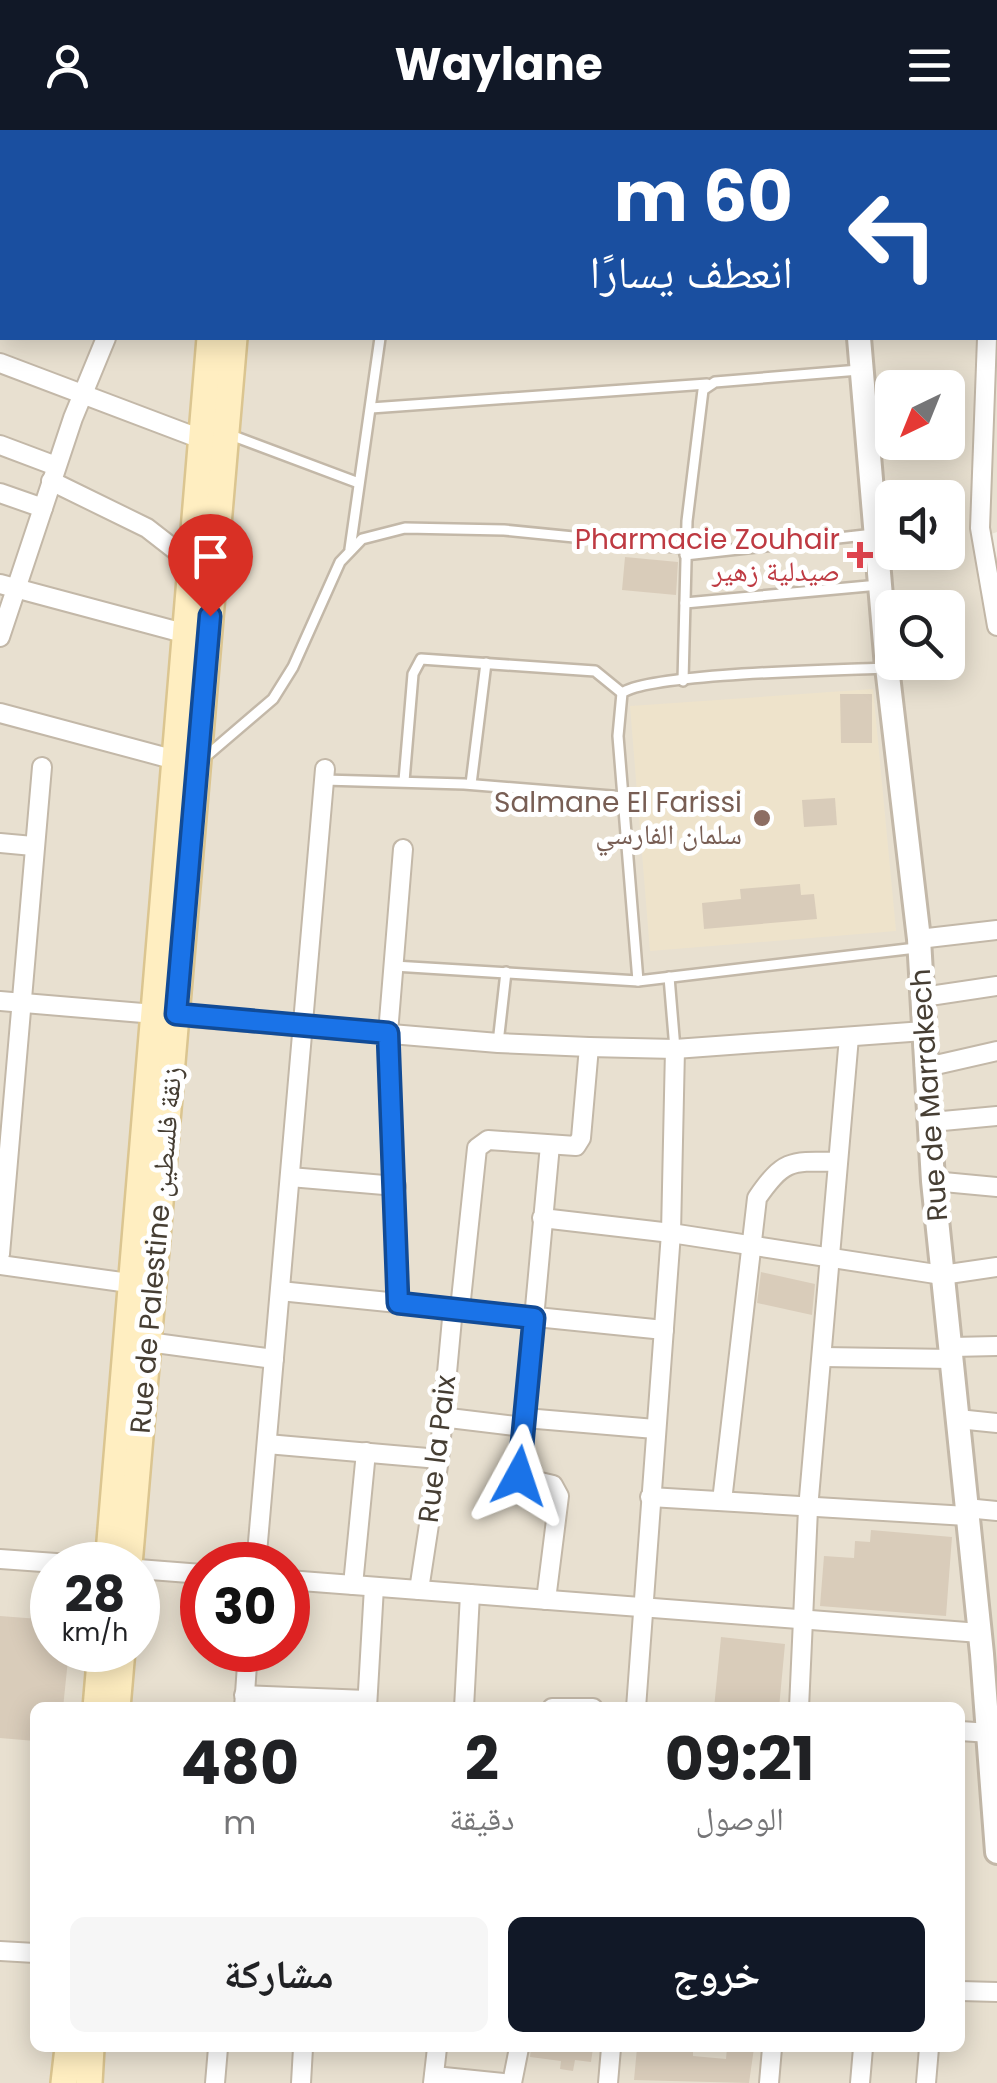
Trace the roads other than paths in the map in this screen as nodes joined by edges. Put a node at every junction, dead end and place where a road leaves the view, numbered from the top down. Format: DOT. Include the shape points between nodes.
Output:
graph roads {
  1 [pos="105,340"];
  2 [pos="210,340"];
  3 [pos="234,340"];
  4 [pos="380,340"];
  5 [pos="860,340"];
  6 [pos="987,340"];
  7 [pos="0,364"];
  8 [pos="862,370"];
  9 [pos="707,384"];
  10 [pos="82,394"];
  11 [pos="992,402"];
  12 [pos="371,408"];
  13 [pos="213,436"];
  14 [pos="0,445"];
  15 [pos="54,473"];
  16 [pos="356,482"];
  17 [pos="989,491"];
  18 [pos="0,493"];
  19 [pos="44,508"];
  20 [pos="875,512"];
  21 [pos="875,534"];
  22 [pos="350,549"];
  23 [pos="685,552"];
  24 [pos="192,563"];
  25 [pos="881,570"];
  26 [pos="882,585"];
  27 [pos="8,586"];
  28 [pos="882,590"];
  29 [pos="684,604"];
  30 [pos="997,626"];
  31 [pos="186,634"];
  32 [pos="0,637"];
  33 [pos="486,662"];
  34 [pos="875,669"];
  35 [pos="683,680"];
  36 [pos="888,680"];
  37 [pos="622,693"];
  38 [pos="0,713"];
  39 [pos="187,762"];
  40 [pos="42,767"];
  41 [pos="324,774"];
  42 [pos="404,781"];
  43 [pos="471,784"];
  44 [pos="624,797"];
  45 [pos="0,843"];
  46 [pos="32,846"];
  47 [pos="403,850"];
  48 [pos="997,930"];
  49 [pos="919,943"];
  50 [pos="394,966"];
  51 [pos="506,972"];
  52 [pos="669,977"];
  53 [pos="638,981"];
  54 [pos="997,986"];
  55 [pos="923,997"];
  56 [pos="0,1001"];
  57 [pos="20,1003"];
  58 [pos="165,1014"];
  59 [pos="301,1026"];
  60 [pos="924,1030"];
  61 [pos="388,1033"];
  62 [pos="849,1037"];
  63 [pos="498,1043"];
  64 [pos="589,1046"];
  65 [pos="675,1049"];
  66 [pos="997,1051"];
  67 [pos="927,1067"];
  68 [pos="997,1116"];
  69 [pos="932,1122"];
  70 [pos="550,1145"];
  71 [pos="837,1162"];
  72 [pos="290,1177"];
  73 [pos="933,1181"];
  74 [pos="396,1186"];
  75 [pos="997,1187"];
  76 [pos="542,1218"];
  77 [pos="672,1233"];
  78 [pos="748,1247"];
  79 [pos="0,1254"];
  80 [pos="828,1260"];
  81 [pos="0,1265"];
  82 [pos="997,1267"];
  83 [pos="942,1275"];
  84 [pos="129,1283"];
  85 [pos="280,1292"];
  86 [pos="398,1303"];
  87 [pos="457,1309"];
  88 [pos="534,1318"];
  89 [pos="664,1330"];
  90 [pos="148,1342"];
  91 [pos="997,1346"];
  92 [pos="952,1353"];
  93 [pos="822,1357"];
  94 [pos="274,1359"];
  95 [pos="441,1418"];
  96 [pos="958,1420"];
  97 [pos="524,1422"];
  98 [pos="997,1423"];
  99 [pos="656,1429"];
  100 [pos="267,1444"];
  101 [pos="366,1452"];
  102 [pos="438,1458"];
  103 [pos="650,1497"];
  104 [pos="722,1501"];
  105 [pos="808,1510"];
  106 [pos="997,1511"];
  107 [pos="967,1512"];
  108 [pos="110,1542"];
  109 [pos="131,1542"];
  110 [pos="258,1542"];
  111 [pos="0,1559"];
  112 [pos="30,1561"];
  113 [pos="310,1582"];
  114 [pos="352,1585"];
  115 [pos="374,1587"];
  116 [pos="418,1590"];
  117 [pos="470,1594"];
  118 [pos="546,1600"];
  119 [pos="642,1608"];
  120 [pos="803,1620"];
  121 [pos="986,1648"];
  122 [pos="99,1672"];
  123 [pos="120,1672"];
  124 [pos="246,1672"];
  125 [pos="244,1701"];
  126 [pos="97,1702"];
  127 [pos="118,1702"];
  128 [pos="285,1702"];
  129 [pos="367,1702"];
  130 [pos="464,1702"];
  131 [pos="636,1702"];
  132 [pos="799,1702"];
  133 [pos="965,1731"];
  134 [pos="990,1733"];
  135 [pos="995,1808"];
  136 [pos="997,1852"];
  137 [pos="0,1951"];
  138 [pos="30,1952"];
  139 [pos="965,1991"];
  140 [pos="997,1992"];
  141 [pos="68,2052"];
  142 [pos="91,2052"];
  143 [pos="218,2052"];
  144 [pos="302,2052"];
  145 [pos="436,2052"];
  146 [pos="517,2052"];
  147 [pos="611,2052"];
  148 [pos="772,2052"];
  149 [pos="863,2052"];
  150 [pos="929,2052"];
  151 [pos="433,2080"];
  152 [pos="64,2083"];
  153 [pos="89,2083"];
  154 [pos="216,2083"];
  155 [pos="301,2083"];
  156 [pos="503,2083"];
  157 [pos="512,2083"];
  158 [pos="608,2083"];
  159 [pos="770,2083"];
  160 [pos="860,2083"];
  161 [pos="926,2083"];
  1 -- 10 [label="street"];
  2 -- 13 [label="main road, Rue de Palestine زنقة فلسطين"];
  3 -- 13 [label="main road, Rue de Palestine زنقة فلسطين"];
  4 -- 12 [label="lane"];
  5 -- 8 [label="street, Rue de Marrakech"];
  6 -- 11 [label="street"];
  7 -- 10 [label="street"];
  8 -- 9 [label="lane"];
  8 -- 20 [label="street, Rue de Marrakech"];
  9 -- 12 [label="lane"];
  9 -- 23 [label="lane"];
  10 -- 13 [label="street"];
  10 -- 15 [label="street"];
  11 -- 17 [label="street"];
  12 -- 16 [label="lane"];
  13 -- 16 [label="lane"];
  13 -- 24 [label="main road, Rue de Palestine زنقة فلسطين"];
  13 -- 39 [label="main road, Rue de Palestine زنقة فلسطين"];
  14 -- 15 [label="street"];
  15 -- 19 [label="street"];
  15 -- 24 [label="street"];
  16 -- 22 [label="lane"];
  17 -- 30 [label="street" via="982,551"];
  18 -- 19 [label="street"];
  19 -- 27 [label="street"];
  21 -- 23 [label="lane"];
  22 -- 23 [label="lane" via="376,533 405,528 504,530"];
  22 -- 39 [label="lane" via="273,700"];
  23 -- 29 [label="lane"];
  24 -- 31 [label="main road, Rue de Palestine زنقة فلسطين"];
  25 -- 26 [label="street, Rue de Marrakech"];
  26 -- 28 [label="street, Rue de Marrakech"];
  26 -- 29 [label="lane"];
  27 -- 31 [label="street"];
  27 -- 32 [label="street"];
  29 -- 35 [label="lane"];
  31 -- 39 [label="main road, Rue de Palestine زنقة فلسطين"];
  33 -- 37 [label="lane" via="595,672"];
  33 -- 42 [label="lane" via="433,657 416,663"];
  33 -- 43 [label="lane"];
  34 -- 35 [label="lane"];
  35 -- 37 [label="lane"];
  36 -- 49 [label="street, Rue de Marrakech"];
  37 -- 44 [label="lane"];
  38 -- 39 [label="street"];
  39 -- 58 [label="main road, Rue de Palestine زنقة فلسطين"];
  40 -- 46 [label="street"];
  41 -- 42 [label="lane"];
  41 -- 59 [label="street"];
  42 -- 43 [label="lane"];
  43 -- 44 [label="lane"];
  44 -- 53 [label="lane"];
  45 -- 46 [label="street"];
  46 -- 57 [label="street"];
  47 -- 50 [label="street"];
  48 -- 49 [label="street"];
  49 -- 52 [label="lane"];
  49 -- 55 [label="street, Rue de Marrakech"];
  50 -- 51 [label="lane"];
  50 -- 61 [label="street"];
  51 -- 53 [label="lane"];
  51 -- 63 [label="lane"];
  52 -- 53 [label="lane"];
  52 -- 65 [label="lane"];
  54 -- 55 [label="street"];
  55 -- 60 [label="street, Rue de Marrakech"];
  56 -- 57 [label="street"];
  57 -- 58 [label="street"];
  57 -- 79 [label="street"];
  58 -- 59 [label="street"];
  58 -- 84 [label="main road, Rue de Palestine زنقة فلسطين"];
  58 -- 90 [label="main road, Rue de Palestine زنقة فلسطين"];
  59 -- 61 [label="street"];
  59 -- 72 [label="street"];
  60 -- 62 [label="street"];
  60 -- 67 [label="street, Rue de Marrakech"];
  61 -- 63 [label="street"];
  61 -- 74 [label="street"];
  62 -- 65 [label="street"];
  62 -- 71 [label="street"];
  63 -- 64 [label="street"];
  64 -- 65 [label="street"];
  64 -- 70 [label="street" via="580,1142"];
  65 -- 77 [label="street"];
  66 -- 67 [label="street"];
  67 -- 69 [label="street, Rue de Marrakech"];
  68 -- 69 [label="street"];
  69 -- 73 [label="street, Rue de Marrakech"];
  70 -- 76 [label="street"];
  70 -- 87 [label="street, Rue la Paix" via="488,1140 477,1148"];
  71 -- 78 [label="street" via="780,1167 757,1198"];
  71 -- 80 [label="street"];
  72 -- 74 [label="street"];
  72 -- 85 [label="street"];
  73 -- 75 [label="street"];
  73 -- 83 [label="street, Rue de Marrakech"];
  74 -- 86 [label="street"];
  76 -- 77 [label="street"];
  76 -- 88 [label="street"];
  77 -- 78 [label="street"];
  77 -- 89 [label="street"];
  78 -- 80 [label="street"];
  78 -- 104 [label="street"];
  80 -- 83 [label="street"];
  80 -- 93 [label="street"];
  81 -- 84 [label="street"];
  82 -- 83 [label="street"];
  83 -- 92 [label="street, Rue de Marrakech"];
  84 -- 108 [label="main road, Rue de Palestine زنقة فلسطين"];
  85 -- 86 [label="street"];
  85 -- 94 [label="street"];
  86 -- 87 [label="street"];
  87 -- 88 [label="street"];
  87 -- 95 [label="street, Rue la Paix"];
  88 -- 89 [label="street"];
  88 -- 97 [label="street"];
  89 -- 99 [label="street"];
  90 -- 94 [label="street"];
  90 -- 109 [label="main road, Rue de Palestine زنقة فلسطين"];
  91 -- 92 [label="street"];
  92 -- 93 [label="street"];
  92 -- 96 [label="street, Rue de Marrakech"];
  93 -- 105 [label="street"];
  94 -- 100 [label="street"];
  95 -- 97 [label="street"];
  95 -- 102 [label="street, Rue la Paix"];
  96 -- 98 [label="street"];
  96 -- 107 [label="street, Rue de Marrakech"];
  97 -- 99 [label="street"];
  97 -- 118 [label="street" via="519,1476 559,1492"];
  99 -- 103 [label="street"];
  100 -- 101 [label="street"];
  100 -- 110 [label="street"];
  101 -- 102 [label="street"];
  101 -- 114 [label="street"];
  102 -- 116 [label="street, Rue la Paix"];
  103 -- 104 [label="street"];
  103 -- 119 [label="street"];
  104 -- 105 [label="street"];
  105 -- 107 [label="street"];
  105 -- 120 [label="street"];
  106 -- 107 [label="street"];
  107 -- 121 [label="street, Rue de Marrakech"];
  111 -- 112 [label="street"];
  113 -- 114 [label="street"];
  114 -- 115 [label="street"];
  115 -- 116 [label="street"];
  115 -- 129 [label="street"];
  116 -- 117 [label="street"];
  117 -- 118 [label="street"];
  117 -- 130 [label="street"];
  118 -- 119 [label="street"];
  119 -- 120 [label="street"];
  119 -- 131 [label="street"];
  120 -- 121 [label="street"];
  120 -- 132 [label="street"];
  121 -- 134 [label="street, Rue de Marrakech"];
  122 -- 126 [label="main road"];
  123 -- 127 [label="main road"];
  124 -- 125 [label="street"];
  125 -- 128 [label="street"];
  133 -- 134 [label="street"];
  134 -- 135 [label="street, Rue de Marrakech"];
  135 -- 136 [label="street, Rue de Marrakech"];
  137 -- 138 [label="street"];
  139 -- 140 [label="street"];
  141 -- 152 [label="main road"];
  142 -- 153 [label="main road"];
  143 -- 154 [label="street"];
  144 -- 155 [label="street"];
  145 -- 151 [label="street"];
  146 -- 157 [label="street"];
  147 -- 158 [label="street"];
  148 -- 159 [label="street"];
  149 -- 160 [label="street"];
  150 -- 161 [label="street"];
  151 -- 156 [label="street"];
}
